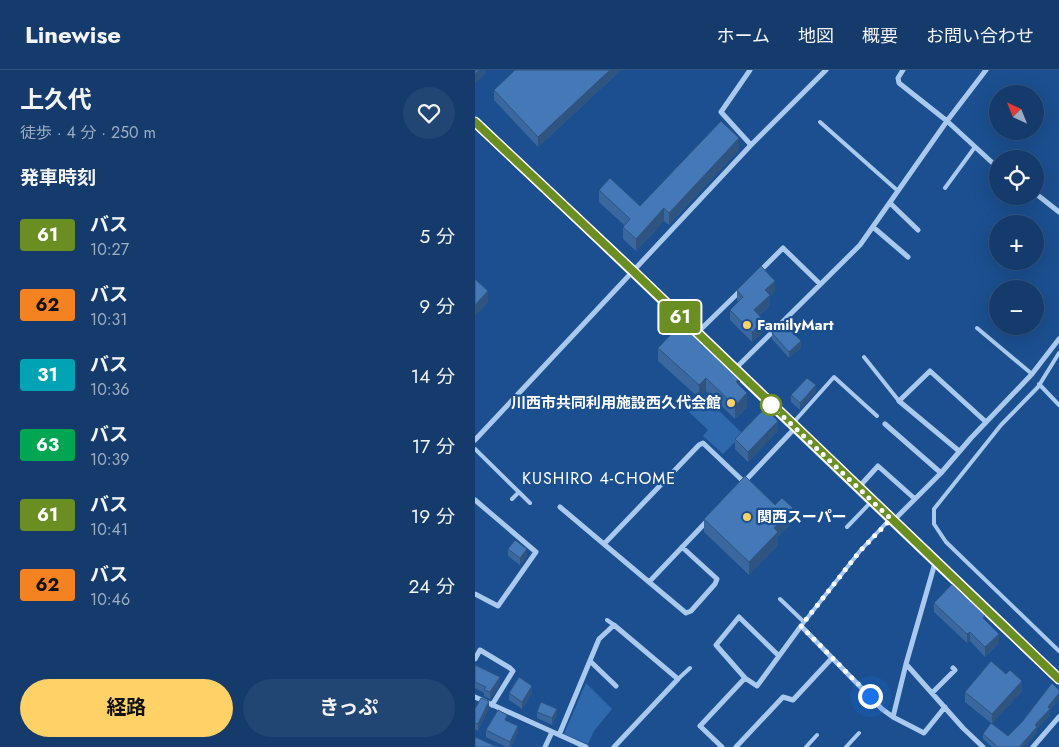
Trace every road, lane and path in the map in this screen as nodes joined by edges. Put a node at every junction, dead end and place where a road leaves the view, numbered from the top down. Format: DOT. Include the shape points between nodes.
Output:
graph roads {
  1 [pos="750,70"];
  2 [pos="826,70"];
  3 [pos="894,70"];
  4 [pos="986,70"];
  5 [pos="901,72"];
  6 [pos="947,121"];
  7 [pos="475,122"];
  8 [pos="820,122"];
  9 [pos="751,145"];
  10 [pos="975,147"];
  11 [pos="989,160"];
  12 [pos="945,188"];
  13 [pos="898,191"];
  14 [pos="1044,200"];
  15 [pos="889,203"];
  16 [pos="1059,212"];
  17 [pos="873,227"];
  18 [pos="917,230"];
  19 [pos="907,257"];
  20 [pos="633,271"];
  21 [pos="750,281"];
  22 [pos="820,284"];
  23 [pos="743,287"];
  24 [pos="977,328"];
  25 [pos="697,333"];
  26 [pos="1059,339"];
  27 [pos="1059,353"];
  28 [pos="864,357"];
  29 [pos="734,370"];
  30 [pos="1031,374"];
  31 [pos="1039,384"];
  32 [pos="899,401"];
  33 [pos="1059,406"];
  34 [pos="877,416"];
  35 [pos="986,422"];
  36 [pos="885,424"];
  37 [pos="793,426"];
  38 [pos="475,440"];
  39 [pos="475,449"];
  40 [pos="959,452"];
  41 [pos="941,474"];
  42 [pos="744,482"];
  43 [pos="858,488"];
  44 [pos="737,489"];
  45 [pos="519,492"];
  46 [pos="512,499"];
  47 [pos="915,499"];
  48 [pos="872,501"];
  49 [pos="530,502"];
  50 [pos="476,504"];
  51 [pos="560,507"];
  52 [pos="710,518"];
  53 [pos="892,520"];
  54 [pos="847,527"];
  55 [pos="604,544"];
  56 [pos="682,546"];
  57 [pos="935,561"];
  58 [pos="649,582"];
  59 [pos="475,594"];
  60 [pos="780,599"];
  61 [pos="607,620"];
  62 [pos="803,624"];
  63 [pos="614,625"];
  64 [pos="1059,651"];
  65 [pos="779,656"];
  66 [pos="832,658"];
  67 [pos="475,659"];
  68 [pos="590,662"];
  69 [pos="906,664"];
  70 [pos="690,668"];
  71 [pos="955,670"];
  72 [pos="745,678"];
  73 [pos="678,679"];
  74 [pos="1059,680"];
  75 [pos="616,686"];
  76 [pos="932,693"];
  77 [pos="475,697"];
  78 [pos="492,705"];
  79 [pos="945,707"];
  80 [pos="893,717"];
  81 [pos="1059,717"];
  82 [pos="553,732"];
  83 [pos="859,733"];
  84 [pos="559,735"];
  85 [pos="817,735"];
  86 [pos="545,747"];
  87 [pos="587,747"];
  88 [pos="614,747"];
  89 [pos="722,747"];
  90 [pos="736,747"];
  91 [pos="806,747"];
  92 [pos="846,747"];
  93 [pos="983,747"];
  94 [pos="1033,747"];
  1 -- 9 [label="street" via="721,112"];
  2 -- 9 [label="street"];
  3 -- 5 [label="street"];
  4 -- 6 [label="street"];
  5 -- 6 [label="street" via="899,83"];
  6 -- 10 [label="street"];
  6 -- 13 [label="street"];
  7 -- 20 [label="street"];
  8 -- 13 [label="lane"];
  9 -- 20 [label="street"];
  10 -- 11 [label="street"];
  10 -- 12 [label="lane"];
  13 -- 15 [label="street"];
  14 -- 16 [label="street"];
  15 -- 17 [label="street"];
  15 -- 18 [label="street"];
  17 -- 19 [label="street"];
  17 -- 22 [label="street" via="860,245"];
  20 -- 25 [label="street"];
  20 -- 38 [label="street"];
  21 -- 22 [label="street" via="783,248"];
  22 -- 29 [label="street"];
  23 -- 25 [label="street"];
  24 -- 30 [label="lane"];
  25 -- 29 [label="street"];
  26 -- 30 [label="street"];
  27 -- 31 [label="lane"];
  28 -- 32 [label="lane"];
  29 -- 37 [label="street"];
  30 -- 35 [label="street"];
  31 -- 33 [label="lane"];
  31 -- 64 [label="lane" via="1001,425 934,509 934,524 946,542"];
  32 -- 35 [label="street" via="929,371"];
  32 -- 40 [label="street"];
  34 -- 37 [label="lane" via="834,377"];
  35 -- 40 [label="street"];
  36 -- 41 [label="street"];
  37 -- 42 [label="street"];
  37 -- 43 [label="street"];
  39 -- 45 [label="lane"];
  40 -- 41 [label="street"];
  41 -- 47 [label="street"];
  42 -- 44 [label="street"];
  42 -- 55 [label="street" via="703,443"];
  43 -- 47 [label="street" via="878,466"];
  43 -- 48 [label="street"];
  45 -- 46 [label="lane"];
  45 -- 49 [label="lane"];
  47 -- 53 [label="street"];
  48 -- 53 [label="street"];
  48 -- 54 [label="lane"];
  50 -- 59 [label="street" via="535,552 498,606"];
  51 -- 55 [label="street"];
  52 -- 56 [label="street"];
  53 -- 57 [label="street"];
  53 -- 62 [label="lane" via="860,551"];
  55 -- 58 [label="street"];
  56 -- 58 [label="street"];
  56 -- 58 [label="street" via="717,579 691,611 686,613"];
  57 -- 69 [label="street"];
  57 -- 74 [label="street"];
  60 -- 62 [label="lane"];
  61 -- 63 [label="lane"];
  62 -- 65 [label="street"];
  62 -- 66 [label="street"];
  63 -- 68 [label="street" via="599,639"];
  63 -- 73 [label="street"];
  65 -- 72 [label="street" via="757,686"];
  65 -- 72 [label="street" via="739,617 716,645"];
  66 -- 80 [label="street"];
  66 -- 90 [label="street" via="793,700 783,697"];
  67 -- 78 [label="street" via="480,650 513,671"];
  68 -- 75 [label="street"];
  68 -- 84 [label="street"];
  69 -- 76 [label="street"];
  69 -- 80 [label="street"];
  70 -- 73 [label="lane"];
  71 -- 76 [label="street"];
  72 -- 89 [label="street" via="700,726"];
  73 -- 88 [label="street"];
  76 -- 79 [label="street"];
  77 -- 78 [label="street"];
  78 -- 82 [label="street"];
  79 -- 80 [label="street" via="924,733"];
  79 -- 93 [label="street"];
  81 -- 94 [label="street"];
  82 -- 84 [label="street"];
  82 -- 86 [label="street"];
  83 -- 92 [label="lane"];
  84 -- 87 [label="street"];
  85 -- 91 [label="lane"];
}
